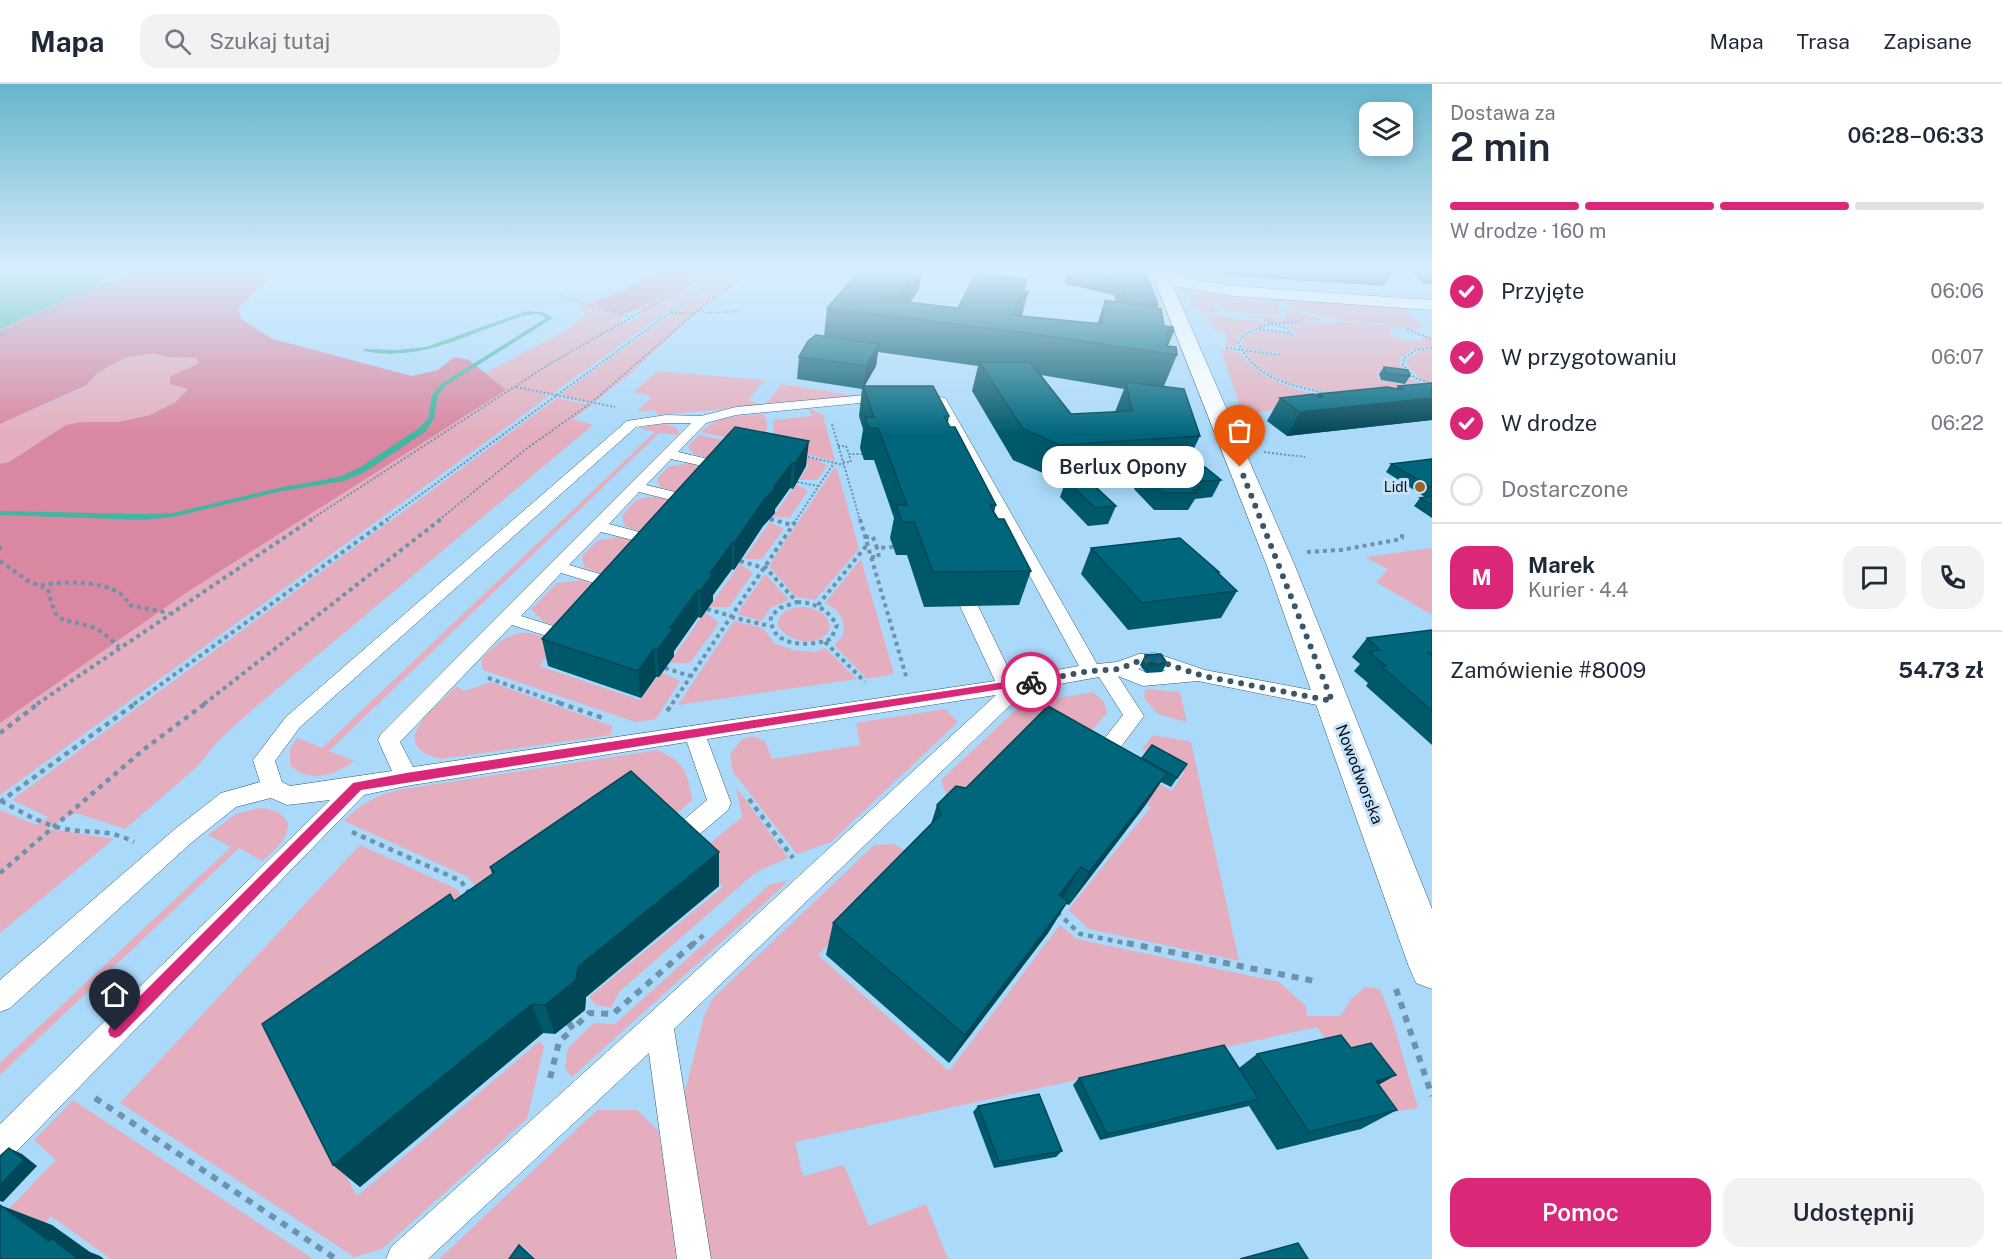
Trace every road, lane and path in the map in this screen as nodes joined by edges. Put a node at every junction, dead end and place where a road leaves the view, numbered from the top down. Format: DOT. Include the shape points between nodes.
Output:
graph roads {
  1 [pos="20,326"];
  2 [pos="614,326"];
  3 [pos="651,326"];
  4 [pos="680,326"];
  5 [pos="1182,326"];
  6 [pos="1272,326"];
  7 [pos="1282,326"];
  8 [pos="1258,329"];
  9 [pos="1406,329"];
  10 [pos="0,335"];
  11 [pos="1432,339"];
  12 [pos="1226,348"];
  13 [pos="1432,348"];
  14 [pos="1240,349"];
  15 [pos="1281,355"];
  16 [pos="1405,376"];
  17 [pos="1415,378"];
  18 [pos="1426,383"];
  19 [pos="1432,384"];
  20 [pos="1421,386"];
  21 [pos="516,387"];
  22 [pos="1338,395"];
  23 [pos="554,396"];
  24 [pos="591,403"];
  25 [pos="826,403"];
  26 [pos="615,407"];
  27 [pos="701,420"];
  28 [pos="838,446"];
  29 [pos="1254,450"];
  30 [pos="668,454"];
  31 [pos="795,454"];
  32 [pos="849,454"];
  33 [pos="862,454"];
  34 [pos="1305,457"];
  35 [pos="834,463"];
  36 [pos="843,464"];
  37 [pos="721,466"];
  38 [pos="797,482"];
  39 [pos="818,486"];
  40 [pos="636,487"];
  41 [pos="691,500"];
  42 [pos="770,519"];
  43 [pos="598,525"];
  44 [pos="792,525"];
  45 [pos="1402,531"];
  46 [pos="865,537"];
  47 [pos="656,541"];
  48 [pos="867,545"];
  49 [pos="0,546"];
  50 [pos="876,548"];
  51 [pos="893,548"];
  52 [pos="0,551"];
  53 [pos="1298,553"];
  54 [pos="871,557"];
  55 [pos="0,561"];
  56 [pos="740,561"];
  57 [pos="558,567"];
  58 [pos="764,567"];
  59 [pos="39,585"];
  60 [pos="618,585"];
  61 [pos="797,602"];
  62 [pos="818,605"];
  63 [pos="969,606"];
  64 [pos="707,609"];
  65 [pos="169,613"];
  66 [pos="731,616"];
  67 [pos="508,618"];
  68 [pos="770,626"];
  69 [pos="572,638"];
  70 [pos="825,642"];
  71 [pos="119,647"];
  72 [pos="460,668"];
  73 [pos="665,668"];
  74 [pos="1105,670"];
  75 [pos="691,676"];
  76 [pos="1013,685"];
  77 [pos="913,700"];
  78 [pos="1332,701"];
  79 [pos="887,704"];
  80 [pos="665,715"];
  81 [pos="610,720"];
  82 [pos="0,733"];
  83 [pos="694,734"];
  84 [pos="1088,774"];
  85 [pos="406,777"];
  86 [pos="357,787"];
  87 [pos="273,788"];
  88 [pos="742,789"];
  89 [pos="0,801"];
  90 [pos="324,820"];
  91 [pos="54,826"];
  92 [pos="674,842"];
  93 [pos="160,857"];
  94 [pos="797,864"];
  95 [pos="0,873"];
  96 [pos="474,901"];
  97 [pos="1054,909"];
  98 [pos="1432,967"];
  99 [pos="1313,977"];
  100 [pos="0,998"];
  101 [pos="659,1024"];
  102 [pos="573,1029"];
  103 [pos="550,1076"];
  104 [pos="66,1079"];
  105 [pos="0,1146"];
  106 [pos="336,1259"];
  107 [pos="403,1259"];
  108 [pos="694,1259"];
  1 -- 10 [label="path"];
  2 -- 21 [label="path"];
  3 -- 23 [label="path"];
  4 -- 24 [label="path"];
  5 -- 78 [label="street, Nowodworska"];
  6 -- 8 [label="path"];
  7 -- 8 [label="path" via="1292,335"];
  8 -- 14 [label="path" via="1242,337 1238,342"];
  9 -- 11 [label="path"];
  12 -- 14 [label="path"];
  13 -- 17 [label="path" via="1416,350 1404,358 1404,365"];
  14 -- 15 [label="path"];
  14 -- 22 [label="path" via="1251,364 1267,374 1289,384"];
  16 -- 17 [label="path"];
  17 -- 18 [label="path"];
  18 -- 19 [label="path"];
  18 -- 20 [label="path"];
  21 -- 23 [label="path"];
  21 -- 65 [label="path"];
  23 -- 24 [label="path"];
  23 -- 89 [label="path"];
  24 -- 26 [label="path"];
  24 -- 91 [label="path" via="504,466 143,750"];
  25 -- 27 [label="lane" via="736,411"];
  25 -- 28 [label="path"];
  25 -- 74 [label="lane" via="881,402 906,396 941,401"];
  27 -- 30 [label="lane"];
  27 -- 87 [label="lane" via="653,419 632,424 293,722 264,760"];
  28 -- 32 [label="path" via="846,446"];
  28 -- 36 [label="path"];
  29 -- 34 [label="path"];
  30 -- 37 [label="lane"];
  30 -- 40 [label="lane"];
  31 -- 35 [label="path"];
  32 -- 33 [label="path"];
  32 -- 36 [label="path" via="851,462"];
  35 -- 36 [label="path"];
  35 -- 39 [label="path"];
  36 -- 46 [label="path"];
  38 -- 39 [label="path"];
  39 -- 44 [label="path"];
  40 -- 41 [label="lane"];
  40 -- 43 [label="lane"];
  42 -- 44 [label="path"];
  43 -- 47 [label="lane"];
  43 -- 57 [label="lane"];
  44 -- 58 [label="path"];
  45 -- 53 [label="path" via="1402,538 1396,540"];
  46 -- 48 [label="path"];
  46 -- 50 [label="path" via="873,537"];
  48 -- 54 [label="path"];
  48 -- 62 [label="path"];
  49 -- 52 [label="path"];
  50 -- 51 [label="path"];
  50 -- 54 [label="path" via="879,557"];
  54 -- 77 [label="path"];
  55 -- 59 [label="path"];
  56 -- 58 [label="path"];
  57 -- 60 [label="lane"];
  57 -- 67 [label="lane"];
  58 -- 61 [label="path"];
  58 -- 66 [label="path"];
  59 -- 65 [label="path" via="54,582 107,587 124,595 129,604"];
  59 -- 71 [label="path" via="48,589 54,615 63,622 94,627"];
  61 -- 62 [label="path"];
  61 -- 68 [label="path" via="775,610"];
  62 -- 70 [label="path" via="830,612 837,625 831,639"];
  63 -- 76 [label="lane"];
  64 -- 66 [label="path"];
  65 -- 71 [label="path"];
  66 -- 68 [label="path"];
  66 -- 75 [label="path"];
  67 -- 69 [label="lane"];
  67 -- 72 [label="lane"];
  68 -- 70 [label="path" via="792,644 815,646"];
  70 -- 79 [label="path"];
  71 -- 82 [label="path"];
  72 -- 81 [label="path"];
  72 -- 85 [label="lane" via="389,740"];
  73 -- 75 [label="path"];
  74 -- 76 [label="lane"];
  74 -- 78 [label="lane" via="1143,679 1203,676"];
  74 -- 84 [label="lane" via="1134,716"];
  75 -- 80 [label="path"];
  76 -- 77 [label="lane"];
  76 -- 101 [label="lane"];
  77 -- 79 [label="lane"];
  78 -- 98 [label="street, Nowodworska"];
  79 -- 83 [label="lane"];
  83 -- 85 [label="lane"];
  83 -- 92 [label="lane" via="720,804"];
  85 -- 86 [label="lane"];
  86 -- 87 [label="lane" via="287,795"];
  86 -- 90 [label="lane"];
  87 -- 93 [label="lane" via="229,800"];
  88 -- 94 [label="path"];
  89 -- 91 [label="path"];
  90 -- 96 [label="path" via="461,881"];
  90 -- 104 [label="lane"];
  91 -- 93 [label="path" via="120,834"];
  91 -- 95 [label="path"];
  93 -- 100 [label="lane"];
  97 -- 99 [label="path" via="1080,934 1314,981"];
  101 -- 107 [label="lane"];
  101 -- 108 [label="lane"];
  102 -- 103 [label="path" via="559,1042"];
  104 -- 105 [label="lane"];
  104 -- 106 [label="path"];
}
